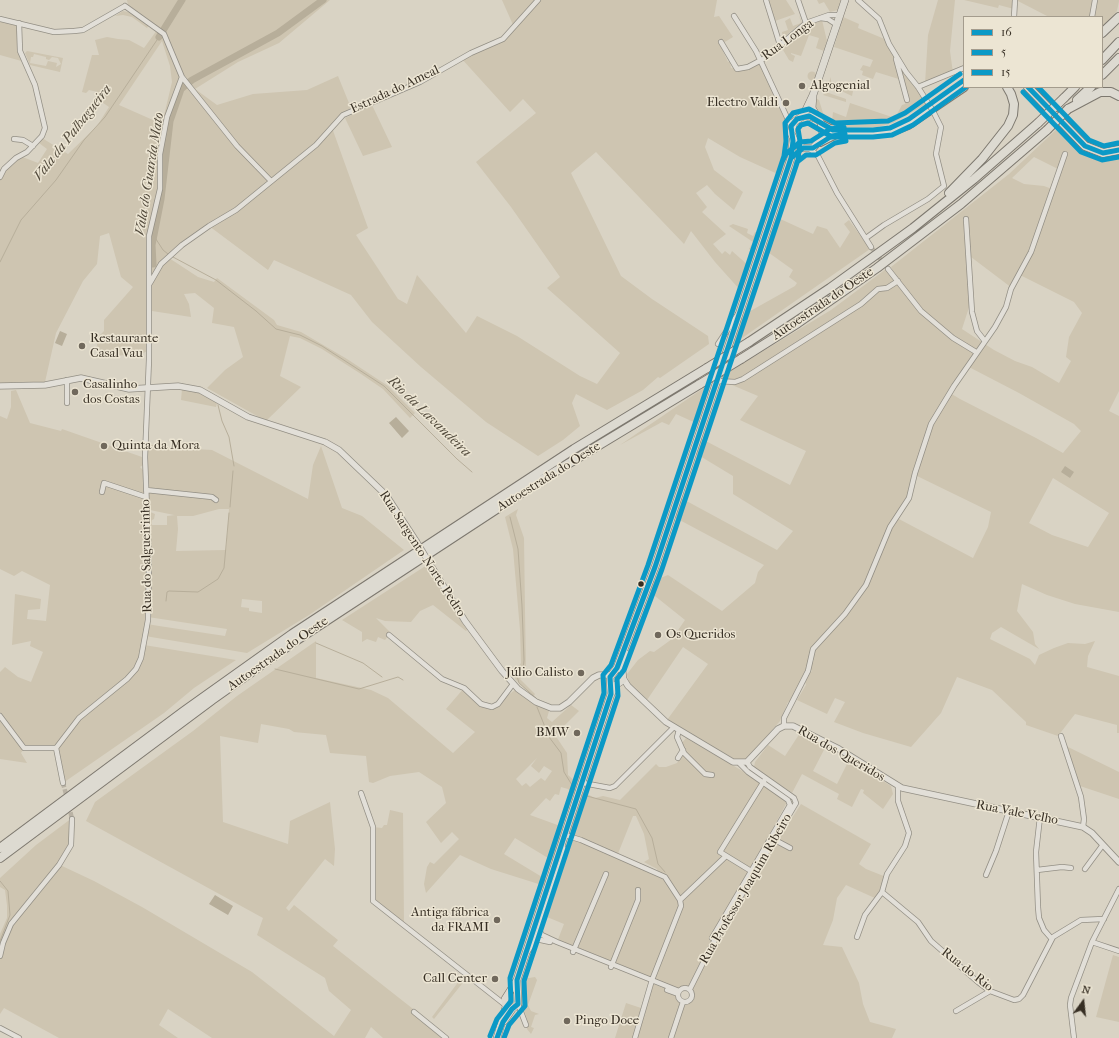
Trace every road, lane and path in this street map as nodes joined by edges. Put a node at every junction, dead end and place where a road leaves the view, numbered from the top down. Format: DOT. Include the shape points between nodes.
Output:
graph roads {
  1 [pos="125,0"];
  2 [pos="538,0"];
  3 [pos="766,0"];
  4 [pos="798,0"];
  5 [pos="845,0"];
  6 [pos="858,0"];
  7 [pos="1015,0"];
  8 [pos="1095,0"];
  9 [pos="126,6"];
  10 [pos="840,15"];
  11 [pos="734,16"];
  12 [pos="1014,16"];
  13 [pos="1092,16"];
  14 [pos="1119,17"];
  15 [pos="818,18"];
  16 [pos="0,19"];
  17 [pos="19,23"];
  18 [pos="806,23"];
  19 [pos="836,25"];
  20 [pos="1103,32"];
  21 [pos="721,42"];
  22 [pos="1119,42"];
  23 [pos="780,45"];
  24 [pos="895,53"];
  25 [pos="1119,58"];
  26 [pos="1103,59"];
  27 [pos="760,60"];
  28 [pos="963,68"];
  29 [pos="1103,75"];
  30 [pos="182,79"];
  31 [pos="963,81"];
  32 [pos="918,87"];
  33 [pos="963,88"];
  34 [pos="1008,88"];
  35 [pos="1029,88"];
  36 [pos="1035,88"];
  37 [pos="1074,88"];
  38 [pos="1089,88"];
  39 [pos="813,95"];
  40 [pos="1119,96"];
  41 [pos="908,100"];
  42 [pos="1068,109"];
  43 [pos="787,115"];
  44 [pos="800,117"];
  45 [pos="820,122"];
  46 [pos="791,126"];
  47 [pos="14,139"];
  48 [pos="793,141"];
  49 [pos="819,143"];
  50 [pos="1119,144"];
  51 [pos="33,146"];
  52 [pos="806,148"];
  53 [pos="1119,150"];
  54 [pos="1065,154"];
  55 [pos="818,156"];
  56 [pos="791,158"];
  57 [pos="0,177"];
  58 [pos="270,180"];
  59 [pos="966,219"];
  60 [pos="913,228"];
  61 [pos="866,238"];
  62 [pos="871,247"];
  63 [pos="888,269"];
  64 [pos="898,281"];
  65 [pos="150,283"];
  66 [pos="739,313"];
  67 [pos="984,340"];
  68 [pos="718,344"];
  69 [pos="976,352"];
  70 [pos="67,380"];
  71 [pos="717,381"];
  72 [pos="0,386"];
  73 [pos="148,389"];
  74 [pos="67,403"];
  75 [pos="146,490"];
  76 [pos="102,492"];
  77 [pos="146,497"];
  78 [pos="216,500"];
  79 [pos="388,635"];
  80 [pos="616,679"];
  81 [pos="513,684"];
  82 [pos="0,716"];
  83 [pos="784,726"];
  84 [pos="677,729"];
  85 [pos="1061,736"];
  86 [pos="56,748"];
  87 [pos="683,750"];
  88 [pos="678,758"];
  89 [pos="747,762"];
  90 [pos="740,764"];
  91 [pos="712,775"];
  92 [pos="766,778"];
  93 [pos="64,783"];
  94 [pos="583,783"];
  95 [pos="762,783"];
  96 [pos="775,784"];
  97 [pos="900,787"];
  98 [pos="771,790"];
  99 [pos="361,793"];
  100 [pos="1009,811"];
  101 [pos="1040,817"];
  102 [pos="72,820"];
  103 [pos="1083,827"];
  104 [pos="565,836"];
  105 [pos="775,840"];
  106 [pos="562,846"];
  107 [pos="1102,846"];
  108 [pos="0,848"];
  109 [pos="790,848"];
  110 [pos="725,857"];
  111 [pos="0,858"];
  112 [pos="1119,862"];
  113 [pos="1071,868"];
  114 [pos="1037,870"];
  115 [pos="1085,870"];
  116 [pos="751,871"];
  117 [pos="606,874"];
  118 [pos="986,875"];
  119 [pos="1119,889"];
  120 [pos="638,890"];
  121 [pos="882,892"];
  122 [pos="680,900"];
  123 [pos="1104,919"];
  124 [pos="539,930"];
  125 [pos="857,937"];
  126 [pos="1051,938"];
  127 [pos="536,939"];
  128 [pos="1092,942"];
  129 [pos="574,950"];
  130 [pos="1119,951"];
  131 [pos="526,953"];
  132 [pos="0,956"];
  133 [pos="612,965"];
  134 [pos="517,980"];
  135 [pos="651,982"];
  136 [pos="689,989"];
  137 [pos="990,991"];
  138 [pos="679,992"];
  139 [pos="683,1002"];
  140 [pos="511,1003"];
  141 [pos="956,1011"];
  142 [pos="414,1012"];
  143 [pos="526,1025"];
  144 [pos="0,1028"];
  145 [pos="19,1038"];
  146 [pos="446,1038"];
  147 [pos="497,1038"];
  148 [pos="635,1038"];
  149 [pos="671,1038"];
  150 [pos="1074,1038"];
  1 -- 9 [label="street"];
  2 -- 58 [label="street, Estrada do Ameal" via="503,38 470,53 420,82 343,115 316,145"];
  3 -- 23 [label="street"];
  4 -- 18 [label="street"];
  5 -- 10 [label="main road"];
  6 -- 24 [label="street" via="879,19"];
  7 -- 12 [label="street"];
  8 -- 13 [label="street"];
  9 -- 17 [label="street" via="83,30 74,32 54,32"];
  9 -- 30 [label="street" via="164,34"];
  10 -- 15 [label="street, Rua Longa"];
  10 -- 19 [label="main road"];
  11 -- 27 [label="street"];
  14 -- 20 [label="highway"];
  15 -- 18 [label="street, Rua Longa"];
  15 -- 19 [label="street" via="828,19"];
  16 -- 17 [label="street"];
  17 -- 51 [label="street" via="20,51 35,85 45,128"];
  18 -- 23 [label="street, Rua Longa"];
  19 -- 39 [label="main road"];
  21 -- 27 [label="street, Rua Longa" via="737,69 748,67"];
  22 -- 26 [label="highway"];
  23 -- 27 [label="street, Rua Longa"];
  24 -- 32 [label="street"];
  24 -- 41 [label="street"];
  25 -- 29 [label="highway"];
  27 -- 43 [label="street"];
  28 -- 32 [label="street"];
  30 -- 58 [label="street" via="237,146"];
  30 -- 65 [label="street, Rua do Salgueirinho" via="167,117 161,148 160,189 149,236"];
  31 -- 45 [label="highway" via="909,119 890,128 837,130 830,129"];
  32 -- 61 [label="street, bridge" via="941,127 936,154 944,186 928,200"];
  33 -- 49 [label="highway" via="908,125 896,130 875,134 836,134"];
  34 -- 60 [label="highway" via="1014,104 1013,115 1004,132 972,171 922,215"];
  35 -- 53 [label="highway" via="1085,146 1103,153"];
  36 -- 50 [label="highway" via="1087,142 1101,148"];
  37 -- 60 [label="highway, Autoestrada do Oeste, bridge" via="974,179"];
  38 -- 42 [label="highway, Autoestrada do Oeste"];
  39 -- 44 [label="main road"];
  39 -- 45 [label="main road" via="812,108"];
  40 -- 42 [label="highway" via="1111,92 1100,92"];
  42 -- 111 [label="highway, Autoestrada do Oeste, bridge" via="961,204 877,268 798,323 538,482 316,627 239,680"];
  43 -- 44 [label="street"];
  43 -- 46 [label="street"];
  44 -- 45 [label="main road" via="809,116"];
  44 -- 46 [label="main road"];
  45 -- 49 [label="main road" via="824,134"];
  46 -- 48 [label="main road"];
  47 -- 51 [label="street" via="23,140"];
  48 -- 52 [label="main road"];
  48 -- 56 [label="main road"];
  49 -- 52 [label="main road"];
  49 -- 55 [label="street"];
  51 -- 57 [label="street" via="12,162"];
  52 -- 55 [label="street"];
  52 -- 56 [label="main road"];
  54 -- 67 [label="street" via="1031,252 1011,289 1006,307"];
  55 -- 61 [label="street" via="837,193"];
  56 -- 66 [label="main road"];
  58 -- 65 [label="street, Estrada do Ameal" via="236,210 182,245 161,264"];
  59 -- 67 [label="street" via="972,312 977,331"];
  60 -- 108 [label="highway, Autoestrada do Oeste, bridge" via="749,342 574,449 297,630"];
  61 -- 62 [label="street"];
  63 -- 64 [label="street"];
  64 -- 69 [label="street" via="921,311 953,338"];
  64 -- 71 [label="street" via="887,288 878,289 861,304 743,380"];
  65 -- 73 [label="street, Rua do Salgueirinho"];
  66 -- 68 [label="street"];
  66 -- 71 [label="main road"];
  67 -- 69 [label="street"];
  69 -- 83 [label="street" via="931,424 909,498 890,527 866,585 845,614 813,649 808,670 784,718"];
  70 -- 72 [label="street, Rua Sargento Norte Pedro" via="39,386"];
  70 -- 73 [label="street, Rua Sargento Norte Pedro" via="81,378 117,387"];
  70 -- 74 [label="street"];
  71 -- 80 [label="main road"];
  73 -- 75 [label="street, Rua do Salgueirinho"];
  73 -- 81 [label="street, Rua Sargento Norte Pedro, bridge" via="178,386 200,390 248,417 334,446 382,490 464,621"];
  75 -- 77 [label="street, Rua do Salgueirinho"];
  75 -- 78 [label="street" via="212,497"];
  76 -- 77 [label="street" via="104,483"];
  77 -- 86 [label="street, Rua do Salgueirinho" via="148,617 141,658 127,680 79,718"];
  79 -- 81 [label="street" via="442,679 464,688 481,704 492,707 498,704"];
  80 -- 81 [label="street, Rua Sargento Norte Pedro" via="601,674 593,678 569,702 558,709 536,702"];
  80 -- 84 [label="street" via="628,686"];
  80 -- 94 [label="main road"];
  82 -- 86 [label="street" via="24,748"];
  83 -- 89 [label="street, Rua dos Queridos"];
  83 -- 97 [label="street, Rua dos Queridos" via="799,728"];
  84 -- 87 [label="street" via="677,737"];
  84 -- 90 [label="street"];
  84 -- 94 [label="street" via="615,786 610,788"];
  85 -- 103 [label="street" via="1081,797"];
  86 -- 93 [label="street"];
  87 -- 88 [label="street"];
  87 -- 91 [label="street" via="706,774"];
  89 -- 90 [label="street"];
  89 -- 92 [label="street, Rua Professor Joaquim Ribeiro"];
  90 -- 95 [label="street, Rua Professor Joaquim Ribeiro"];
  92 -- 95 [label="street"];
  92 -- 96 [label="street, Rua Professor Joaquim Ribeiro"];
  94 -- 104 [label="main road"];
  95 -- 98 [label="street, Rua Professor Joaquim Ribeiro"];
  95 -- 110 [label="street" via="720,852"];
  96 -- 98 [label="street"];
  96 -- 105 [label="street, Rua Professor Joaquim Ribeiro" via="796,802"];
  97 -- 100 [label="street, Rua Vale Velho"];
  97 -- 121 [label="street" via="897,795 909,833 905,846 887,874"];
  98 -- 116 [label="street, Rua Professor Joaquim Ribeiro" via="788,800 790,805"];
  99 -- 140 [label="street" via="373,827 373,901 496,996"];
  100 -- 101 [label="street, Rua Vale Velho"];
  100 -- 118 [label="street"];
  101 -- 103 [label="street, Rua Vale Velho"];
  101 -- 114 [label="street"];
  102 -- 132 [label="street" via="71,845 60,865 11,924"];
  103 -- 107 [label="street, Rua Vale Velho" via="1092,833"];
  104 -- 106 [label="main road"];
  104 -- 122 [label="street" via="665,876"];
  105 -- 109 [label="street"];
  105 -- 136 [label="street, Rua Professor Joaquim Ribeiro" via="712,945"];
  106 -- 124 [label="street" via="565,851"];
  106 -- 131 [label="main road"];
  107 -- 112 [label="street, Rua Vale Velho"];
  107 -- 115 [label="street"];
  110 -- 116 [label="street"];
  110 -- 122 [label="street"];
  113 -- 114 [label="street"];
  114 -- 126 [label="street" via="1039,918"];
  116 -- 136 [label="street, Rua Professor Joaquim Ribeiro" via="716,931"];
  117 -- 129 [label="street"];
  119 -- 123 [label="street"];
  120 -- 133 [label="street" via="639,898"];
  121 -- 125 [label="street" via="865,915"];
  121 -- 137 [label="street, Rua do Rio" via="918,922 931,941"];
  122 -- 135 [label="street" via="681,906"];
  123 -- 126 [label="street" via="1081,920"];
  123 -- 128 [label="street"];
  124 -- 127 [label="street"];
  124 -- 129 [label="street" via="542,935"];
  126 -- 137 [label="street, Rua do Rio" via="1019,999 1014,1000"];
  127 -- 129 [label="street"];
  127 -- 131 [label="street"];
  128 -- 130 [label="street"];
  128 -- 150 [label="street" via="1070,998"];
  129 -- 133 [label="street"];
  131 -- 134 [label="main road"];
  133 -- 135 [label="street"];
  134 -- 140 [label="main road"];
  134 -- 140 [label="main road"];
  135 -- 138 [label="street"];
  135 -- 148 [label="street"];
  136 -- 138 [label="street"];
  136 -- 139 [label="street" via="693,994 692,999"];
  137 -- 141 [label="street"];
  138 -- 139 [label="street" via="679,1000"];
  139 -- 149 [label="street"];
  140 -- 143 [label="street" via="522,1013"];
  140 -- 147 [label="main road"];
  142 -- 146 [label="street"];
  144 -- 145 [label="street"];
}
